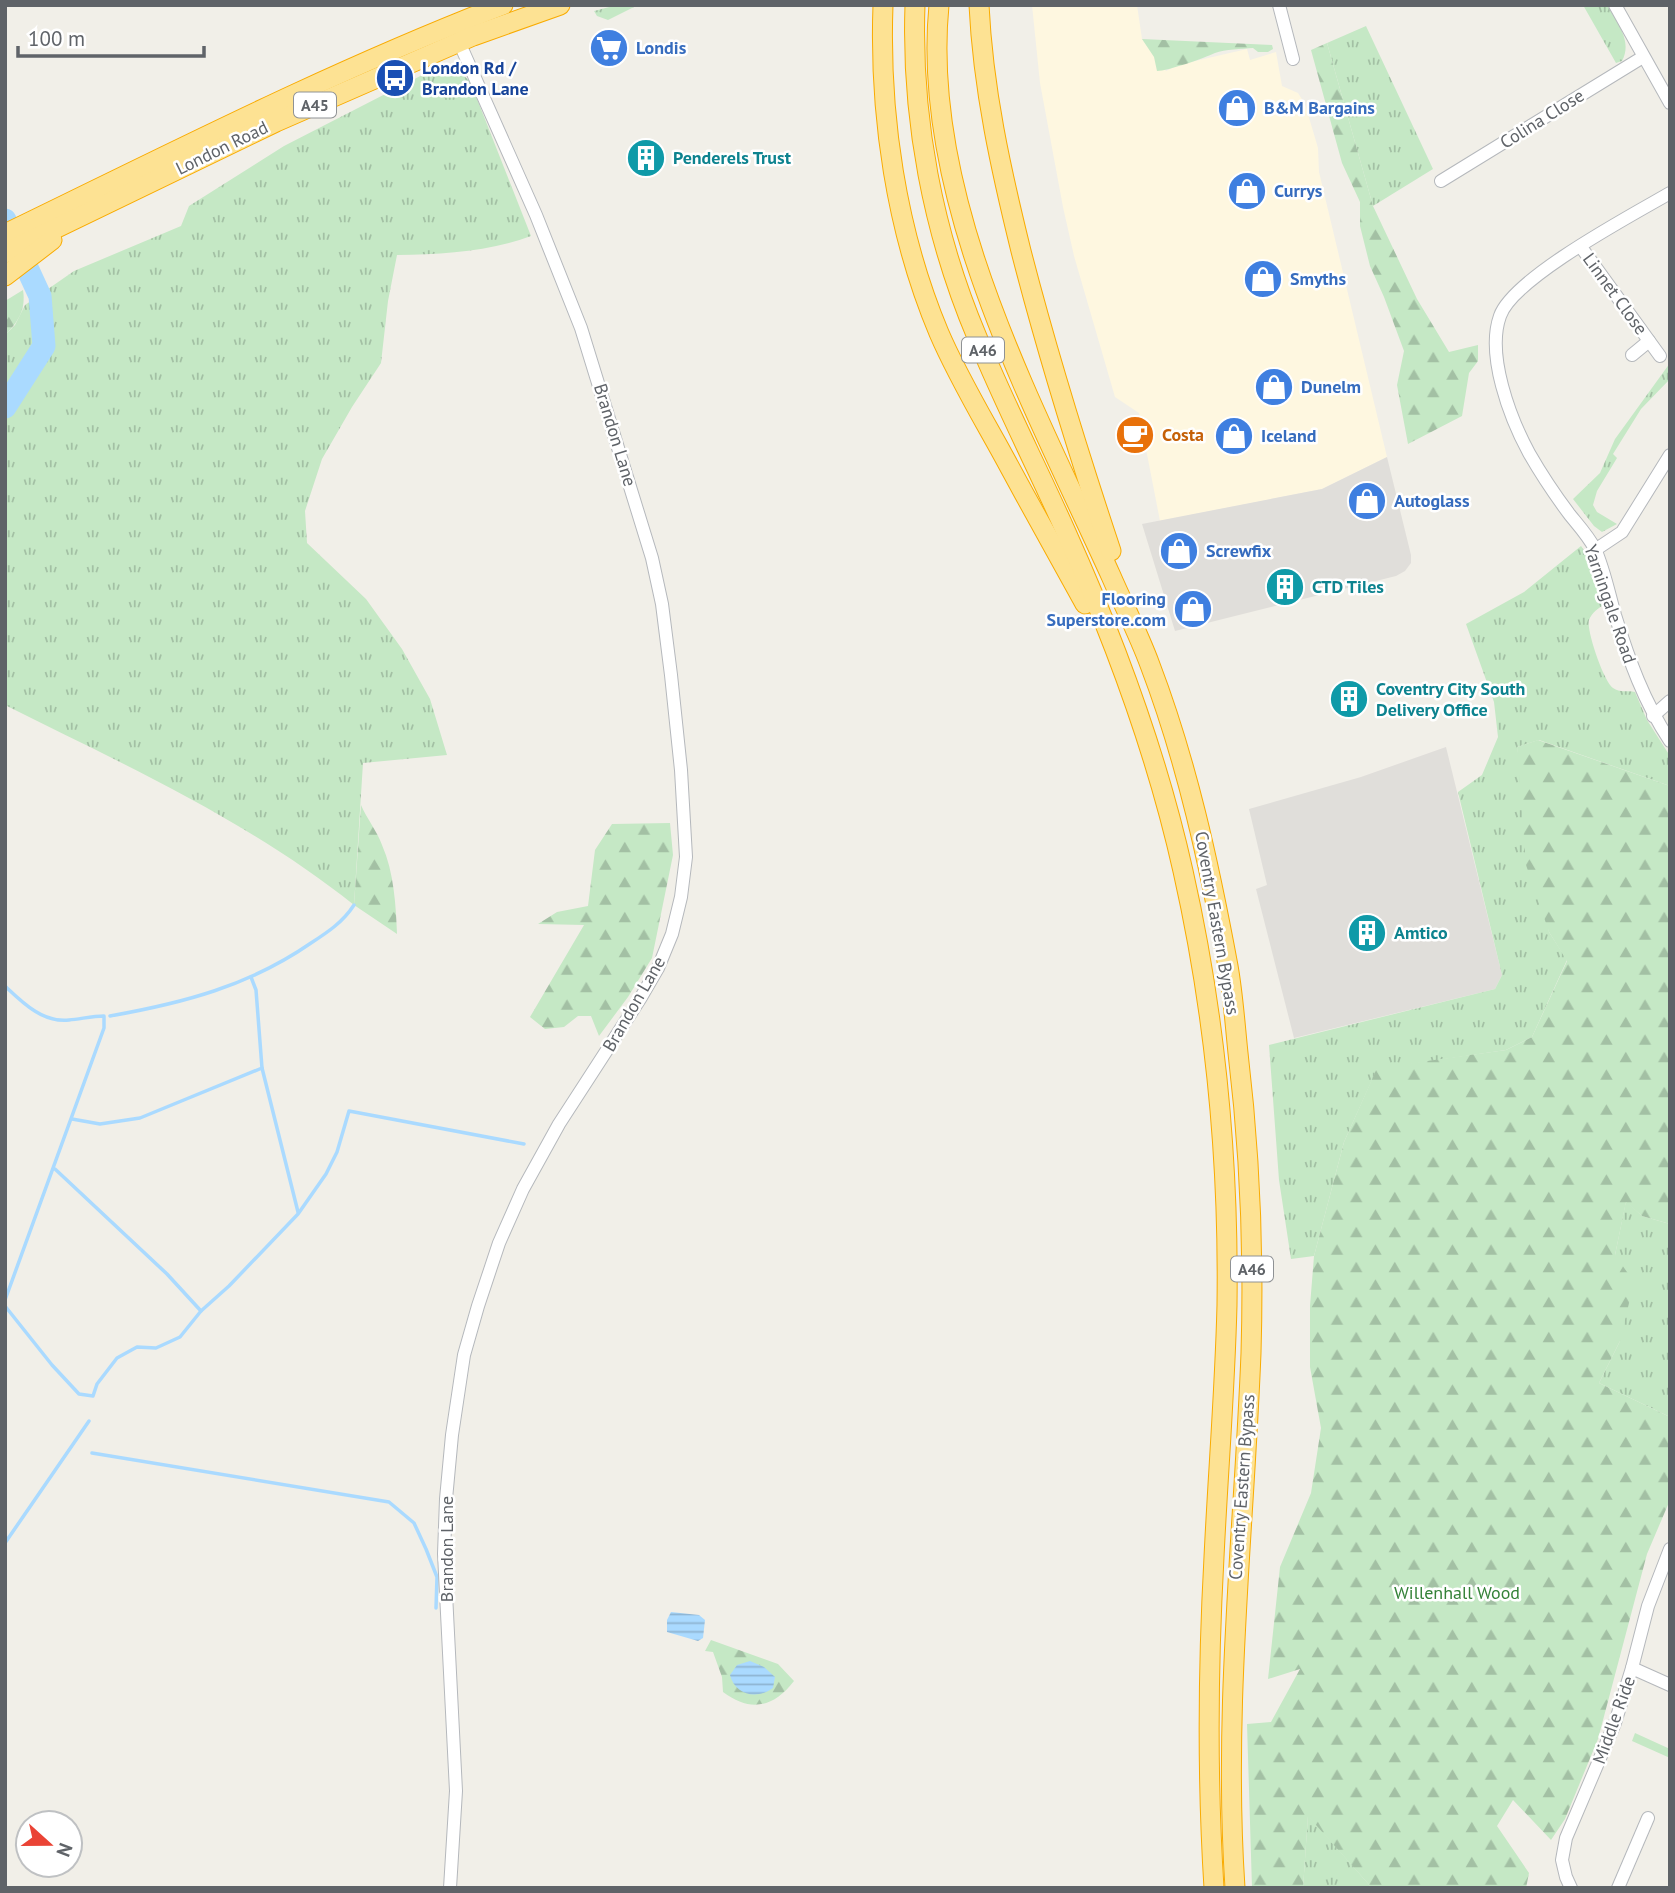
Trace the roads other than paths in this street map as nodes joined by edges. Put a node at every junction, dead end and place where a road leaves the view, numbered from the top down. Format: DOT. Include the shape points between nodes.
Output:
graph roads {
  1 [pos="503,5"];
  2 [pos="560,5"];
  3 [pos="883,5"];
  4 [pos="915,5"];
  5 [pos="939,5"];
  6 [pos="979,5"];
  7 [pos="1279,5"];
  8 [pos="1615,5"];
  9 [pos="459,42"];
  10 [pos="1643,57"];
  11 [pos="1293,59"];
  12 [pos="1670,103"];
  13 [pos="1441,181"];
  14 [pos="1670,193"];
  15 [pos="55,226"];
  16 [pos="5,234"];
  17 [pos="1581,247"];
  18 [pos="5,253"];
  19 [pos="5,276"];
  20 [pos="1648,341"];
  21 [pos="1632,355"];
  22 [pos="1660,356"];
  23 [pos="1670,455"];
  24 [pos="1595,550"];
  25 [pos="1149,661"];
  26 [pos="1124,676"];
  27 [pos="1670,701"];
  28 [pos="1653,716"];
  29 [pos="1670,741"];
  30 [pos="1670,1549"];
  31 [pos="1632,1668"];
  32 [pos="1670,1685"];
  33 [pos="1648,1818"];
  34 [pos="450,1888"];
  35 [pos="1214,1888"];
  36 [pos="1235,1888"];
  37 [pos="1571,1888"];
  38 [pos="1618,1888"];
  1 -- 15 [label="highway, London Road / A45" via="319,82"];
  2 -- 9 [label="highway, London Road / A45"];
  3 -- 26 [label="highway" via="885,120 918,274 939,333"];
  4 -- 26 [label="highway, Coventry Eastern Bypass / A46" via="919,114 939,228 976,336 1068,535"];
  5 -- 25 [label="highway, Coventry Eastern Bypass / A46" via="946,141 974,260 1020,375"];
  6 -- 25 [label="highway" via="983,68 999,156 1032,294 1074,440"];
  7 -- 11 [label="street"];
  8 -- 10 [label="street"];
  9 -- 15 [label="highway, London Road / A45" via="276,122 78,220"];
  9 -- 34 [label="street, Brandon Lane" via="581,328 652,558 673,689 686,857 672,934 657,968 523,1189 499,1243 464,1355 444,1540 456,1791"];
  10 -- 12 [label="street"];
  10 -- 13 [label="street, Colina Close"];
  14 -- 17 [label="street, Yarningale Road"];
  15 -- 16 [label="highway, London Road / A45"];
  15 -- 18 [label="highway, London Road / A45"];
  15 -- 19 [label="highway"];
  17 -- 20 [label="street, Linnet Close"];
  17 -- 24 [label="street, Yarningale Road" via="1516,291 1499,316 1496,346 1499,376 1528,450"];
  20 -- 21 [label="street, Linnet Close"];
  20 -- 22 [label="street, Linnet Close"];
  23 -- 24 [label="street" via="1622,532"];
  24 -- 28 [label="street, Yarningale Road" via="1637,681"];
  25 -- 36 [label="highway, Coventry Eastern Bypass / A46" via="1204,843 1229,973 1245,1113 1252,1238 1251,1352 1231,1697"];
  26 -- 35 [label="highway, Coventry Eastern Bypass / A46" via="1142,722 1183,871 1207,1002 1225,1166 1227,1315 1209,1762"];
  27 -- 28 [label="street"];
  28 -- 29 [label="street, Yarningale Road"];
  30 -- 31 [label="street, Middle Ride" via="1648,1606"];
  31 -- 32 [label="street"];
  31 -- 37 [label="street, Middle Ride" via="1607,1745 1566,1838 1562,1860"];
  33 -- 38 [label="street"];
}
